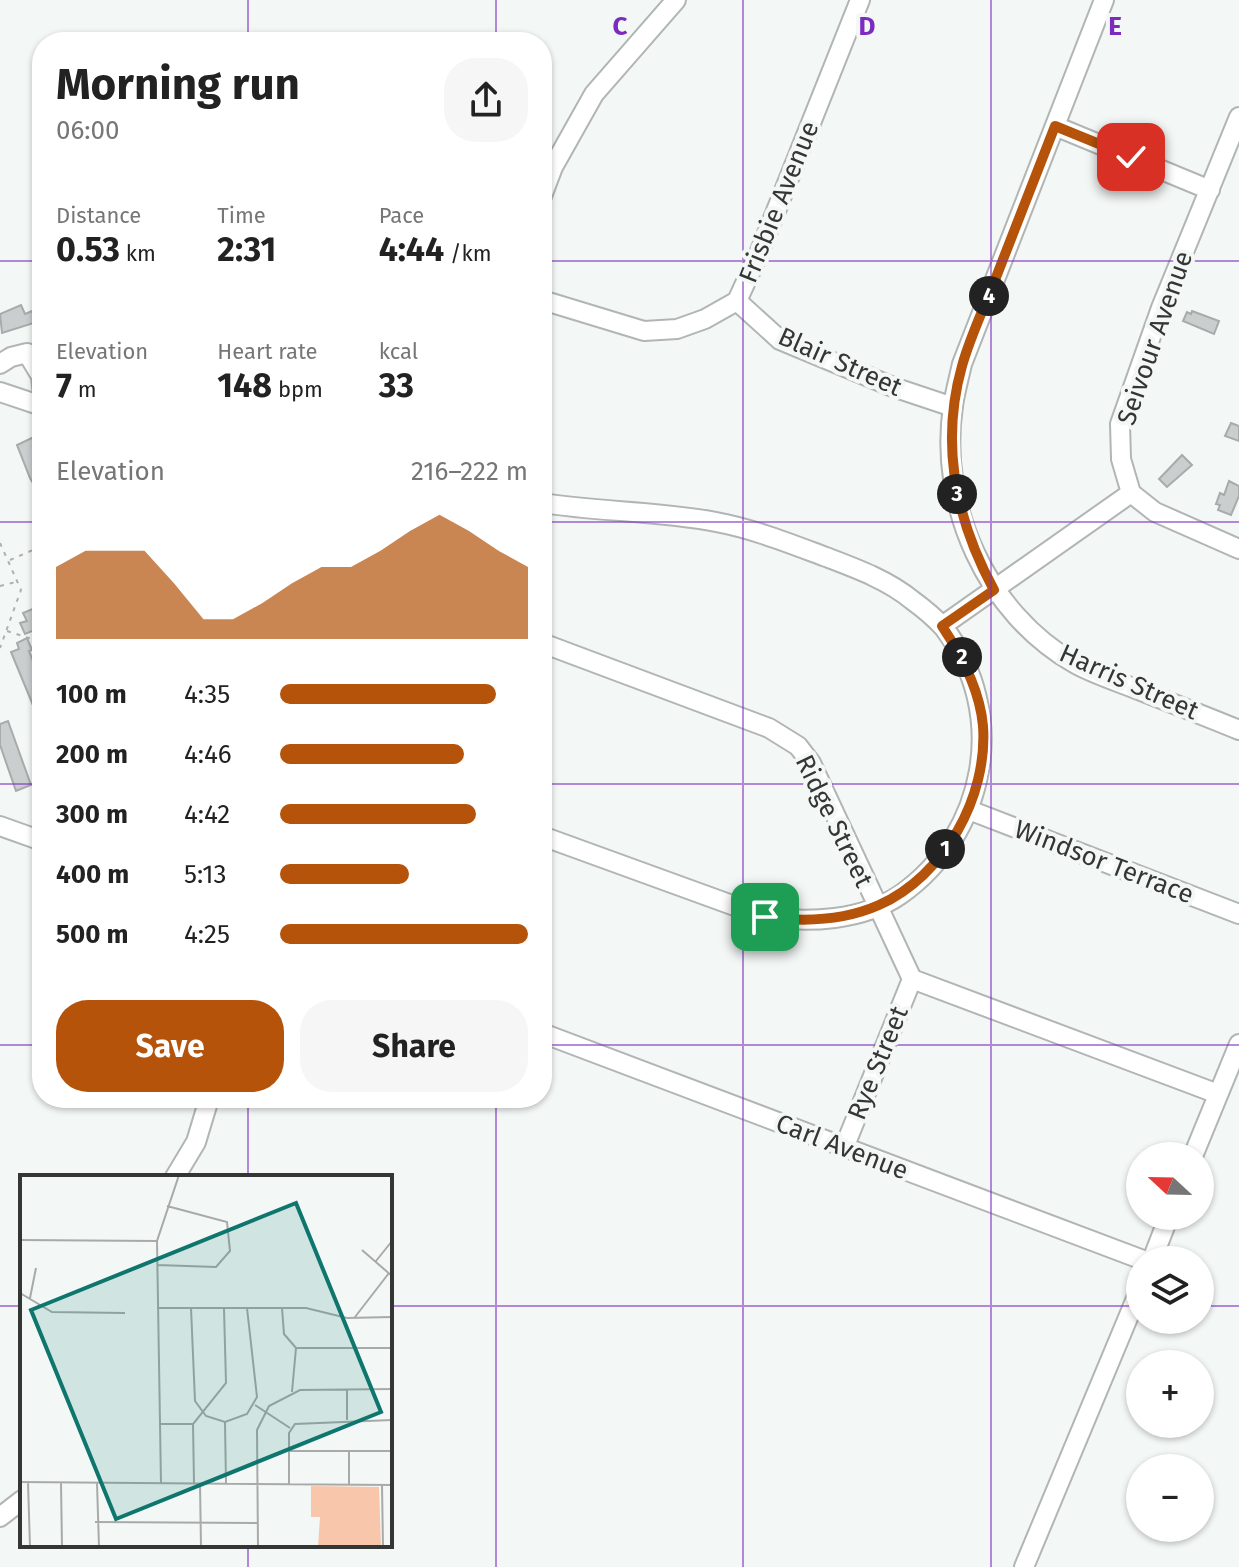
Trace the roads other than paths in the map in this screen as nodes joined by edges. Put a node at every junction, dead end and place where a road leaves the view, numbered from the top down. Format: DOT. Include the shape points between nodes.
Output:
graph roads {
  1 [pos="676,0"];
  2 [pos="860,0"];
  3 [pos="1104,0"];
  4 [pos="1239,117"];
  5 [pos="1055,126"];
  6 [pos="552,170"];
  7 [pos="1210,190"];
  8 [pos="737,301"];
  9 [pos="552,303"];
  10 [pos="32,361"];
  11 [pos="0,364"];
  12 [pos="0,392"];
  13 [pos="32,403"];
  14 [pos="953,407"];
  15 [pos="1131,493"];
  16 [pos="552,504"];
  17 [pos="1239,549"];
  18 [pos="994,590"];
  19 [pos="942,626"];
  20 [pos="552,647"];
  21 [pos="1239,730"];
  22 [pos="969,810"];
  23 [pos="0,826"];
  24 [pos="32,832"];
  25 [pos="552,840"];
  26 [pos="876,907"];
  27 [pos="1239,914"];
  28 [pos="912,979"];
  29 [pos="552,1037"];
  30 [pos="1239,1044"];
  31 [pos="1234,1069"];
  32 [pos="1218,1094"];
  33 [pos="206,1108"];
  34 [pos="1199,1142"];
  35 [pos="844,1148"];
  36 [pos="176,1175"];
  37 [pos="1126,1254"];
  38 [pos="1126,1323"];
  39 [pos="20,1502"];
  40 [pos="0,1517"];
  41 [pos="1024,1567"];
  1 -- 6 [label="street" via="594,94"];
  2 -- 8 [label="street, Frisbie Avenue"];
  3 -- 5 [label="street, Harris Street"];
  4 -- 7 [label="street, Seivour Avenue"];
  5 -- 7 [label="street"];
  5 -- 14 [label="street, Harris Street" via="962,364"];
  7 -- 15 [label="street, Seivour Avenue" via="1120,424 1121,459"];
  8 -- 9 [label="street, Frisbie Avenue" via="677,329 644,331"];
  8 -- 14 [label="street, Blair Street" via="780,340"];
  10 -- 11 [label="street" via="27,353"];
  12 -- 13 [label="street"];
  14 -- 18 [label="street, Harris Street" via="954,485 976,557"];
  15 -- 17 [label="street" via="1155,512"];
  15 -- 18 [label="street"];
  16 -- 19 [label="street" via="718,522 782,540 863,570 910,597"];
  18 -- 19 [label="street"];
  18 -- 21 [label="street, Harris Street" via="1044,642 1075,663"];
  19 -- 22 [label="street" via="961,655 983,725 982,761"];
  20 -- 26 [label="street, Ridge Street" via="769,728 798,746 811,763"];
  22 -- 26 [label="street" via="928,870"];
  22 -- 27 [label="street, Windsor Terrace"];
  23 -- 24 [label="street"];
  25 -- 26 [label="street" via="765,917 835,918"];
  26 -- 28 [label="street, Ridge Street"];
  28 -- 32 [label="street"];
  28 -- 35 [label="street, Rye Street"];
  29 -- 35 [label="street, Carl Avenue"];
  30 -- 31 [label="street"];
  31 -- 32 [label="street"];
  32 -- 34 [label="street"];
  33 -- 36 [label="street" via="196,1142"];
  35 -- 37 [label="street, Carl Avenue"];
  38 -- 41 [label="street"];
  39 -- 40 [label="street"];
}
